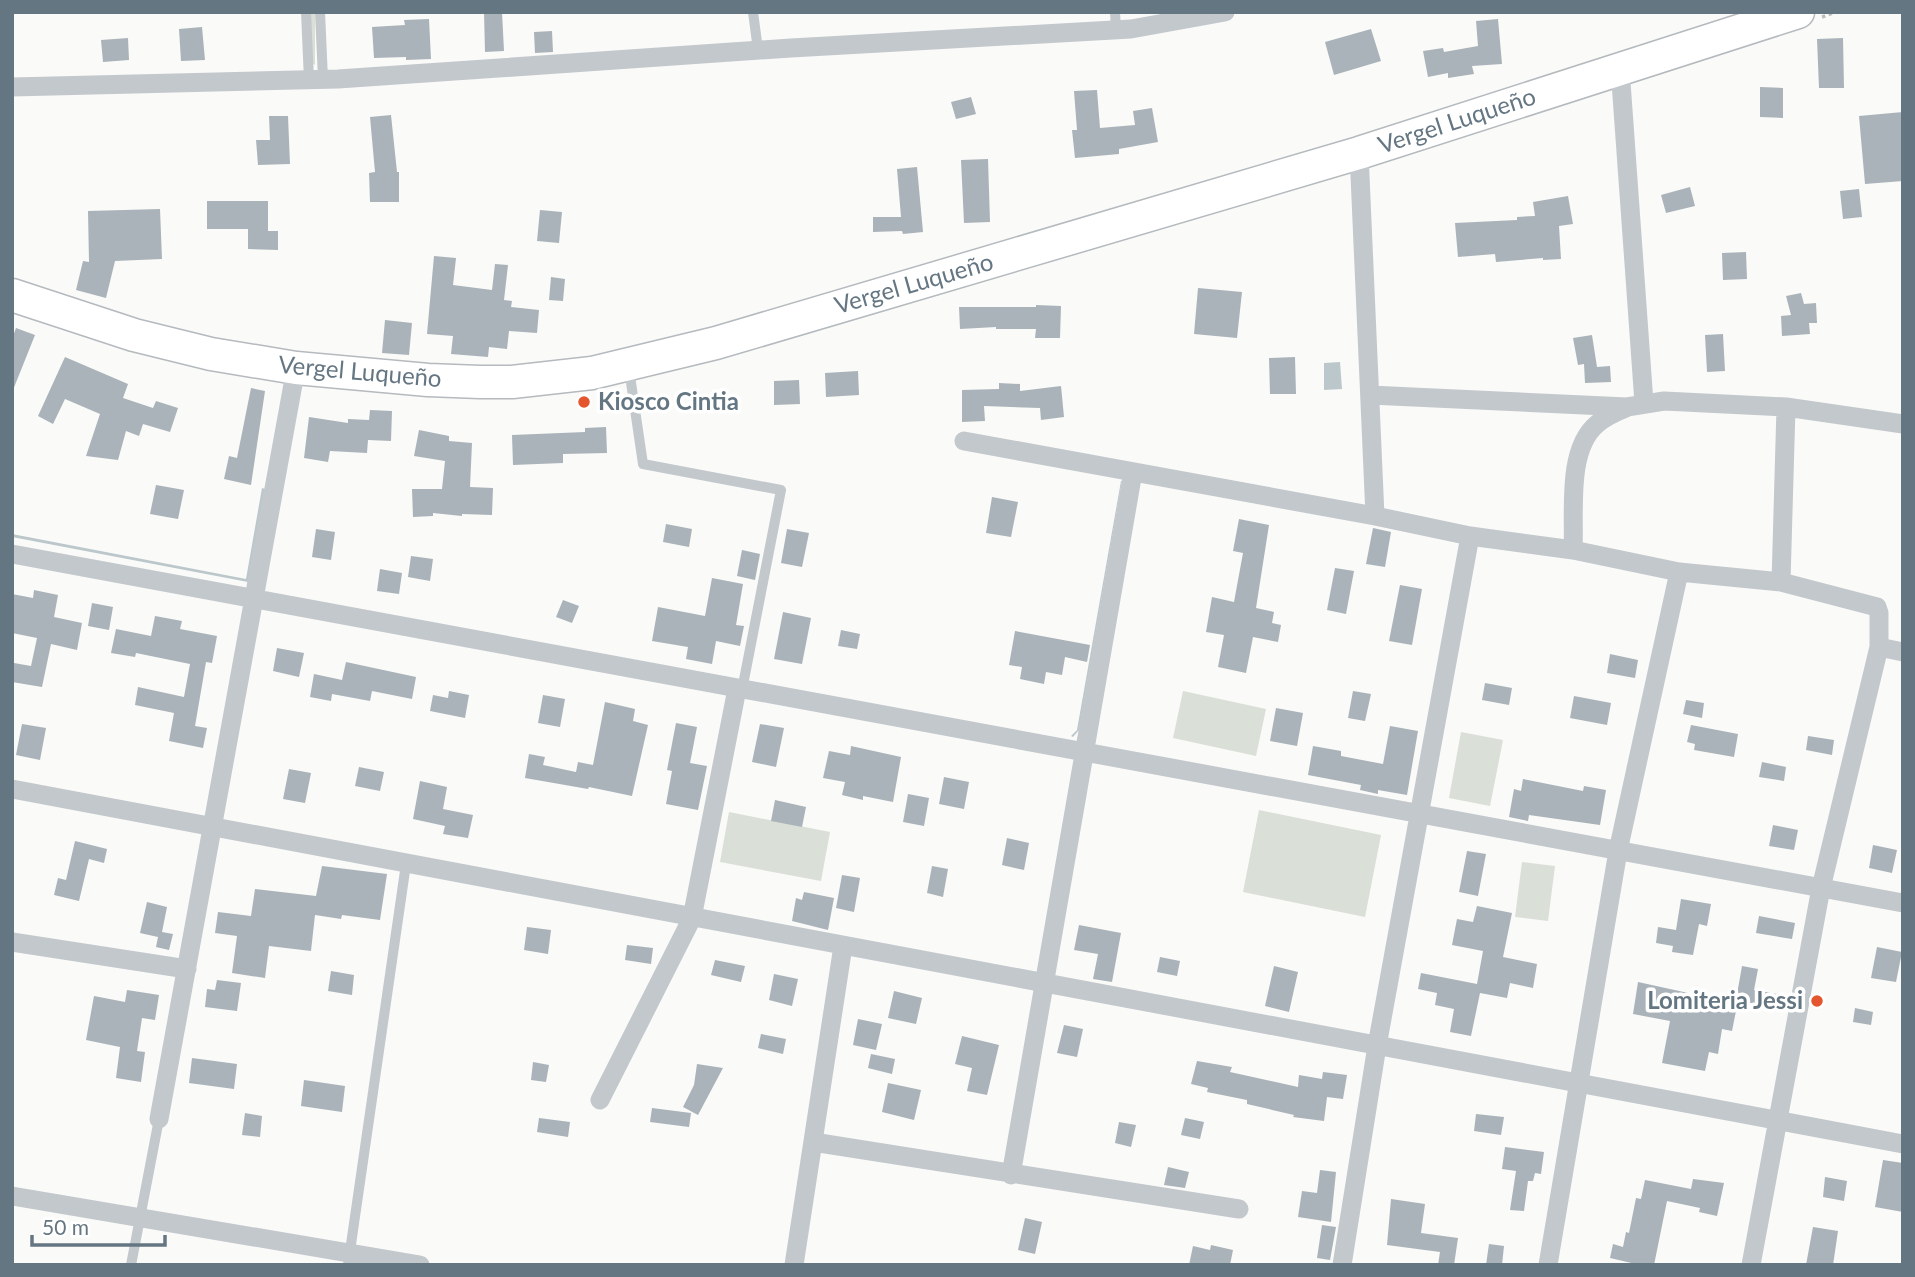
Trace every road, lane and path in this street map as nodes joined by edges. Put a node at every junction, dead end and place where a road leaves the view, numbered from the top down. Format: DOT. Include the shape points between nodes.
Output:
graph roads {
  1 [pos="306,12"];
  2 [pos="320,12"];
  3 [pos="753,12"];
  4 [pos="1225,12"];
  5 [pos="1798,12"];
  6 [pos="1116,21"];
  7 [pos="758,50"];
  8 [pos="1620,68"];
  9 [pos="316,80"];
  10 [pos="12,88"];
  11 [pos="1359,153"];
  12 [pos="12,295"];
  13 [pos="628,365"];
  14 [pos="296,368"];
  15 [pos="1370,395"];
  16 [pos="1635,405"];
  17 [pos="1786,407"];
  18 [pos="1903,424"];
  19 [pos="964,441"];
  20 [pos="1133,471"];
  21 [pos="1375,516"];
  22 [pos="1470,536"];
  23 [pos="1573,550"];
  24 [pos="12,554"];
  25 [pos="1679,572"];
  26 [pos="1781,582"];
  27 [pos="255,600"];
  28 [pos="1880,647"];
  29 [pos="1903,652"];
  30 [pos="739,689"];
  31 [pos="1084,753"];
  32 [pos="12,789"];
  33 [pos="1420,815"];
  34 [pos="213,827"];
  35 [pos="1618,851"];
  36 [pos="405,864"];
  37 [pos="1821,888"];
  38 [pos="1903,903"];
  39 [pos="692,918"];
  40 [pos="12,942"];
  41 [pos="843,946"];
  42 [pos="187,969"];
  43 [pos="1044,983"];
  44 [pos="1377,1046"];
  45 [pos="1578,1084"];
  46 [pos="600,1100"];
  47 [pos="159,1119"];
  48 [pos="1777,1121"];
  49 [pos="813,1142"];
  50 [pos="1903,1144"];
  51 [pos="1012,1175"];
  52 [pos="12,1196"];
  53 [pos="1239,1209"];
  54 [pos="139,1217"];
  55 [pos="348,1259"];
  56 [pos="131,1265"];
  57 [pos="420,1265"];
  58 [pos="794,1265"];
  59 [pos="1342,1265"];
  60 [pos="1548,1265"];
  61 [pos="1751,1265"];
  1 -- 9 [label="lane"];
  2 -- 9 [label="lane"];
  3 -- 7 [label="lane"];
  4 -- 6 [label="street"];
  5 -- 8 [label="main road, Vergel Luqueño"];
  6 -- 7 [label="street"];
  7 -- 9 [label="street"];
  8 -- 11 [label="main road, Vergel Luqueño"];
  8 -- 16 [label="street"];
  9 -- 10 [label="street"];
  11 -- 13 [label="main road, Vergel Luqueño"];
  11 -- 15 [label="street"];
  12 -- 14 [label="main road, Vergel Luqueño" via="134,335"];
  13 -- 14 [label="main road, Vergel Luqueño" via="512,382"];
  13 -- 30 [label="lane" via="643,464 781,490"];
  14 -- 27 [label="street"];
  15 -- 16 [label="street"];
  15 -- 21 [label="street"];
  16 -- 17 [label="street" via="1664,401"];
  16 -- 23 [label="street" via="1597,424 1579,451"];
  17 -- 18 [label="street"];
  17 -- 26 [label="street"];
  19 -- 20 [label="street"];
  20 -- 21 [label="street"];
  20 -- 31 [label="street"];
  21 -- 22 [label="street"];
  22 -- 23 [label="street"];
  22 -- 33 [label="street"];
  23 -- 25 [label="street"];
  24 -- 27 [label="street"];
  25 -- 26 [label="street"];
  25 -- 35 [label="street"];
  26 -- 28 [label="street" via="1877,607"];
  27 -- 30 [label="street"];
  27 -- 34 [label="street"];
  28 -- 29 [label="street"];
  28 -- 37 [label="street"];
  30 -- 31 [label="street"];
  30 -- 39 [label="street"];
  31 -- 33 [label="street"];
  31 -- 43 [label="street"];
  32 -- 34 [label="street"];
  33 -- 35 [label="street"];
  33 -- 44 [label="street"];
  34 -- 36 [label="street"];
  34 -- 42 [label="street"];
  35 -- 37 [label="street"];
  35 -- 45 [label="street"];
  36 -- 39 [label="street"];
  36 -- 55 [label="lane"];
  37 -- 38 [label="street"];
  37 -- 48 [label="street"];
  39 -- 41 [label="street"];
  39 -- 46 [label="street"];
  40 -- 42 [label="street"];
  41 -- 43 [label="street"];
  41 -- 49 [label="street"];
  42 -- 47 [label="street"];
  43 -- 44 [label="street"];
  43 -- 51 [label="street"];
  44 -- 45 [label="street"];
  44 -- 59 [label="street"];
  45 -- 48 [label="street"];
  45 -- 60 [label="street"];
  47 -- 54 [label="lane"];
  48 -- 50 [label="street"];
  48 -- 61 [label="street"];
  49 -- 51 [label="street"];
  49 -- 58 [label="street"];
  51 -- 53 [label="street"];
  52 -- 54 [label="street"];
  54 -- 55 [label="street"];
  54 -- 56 [label="lane"];
  55 -- 57 [label="street"];
}
